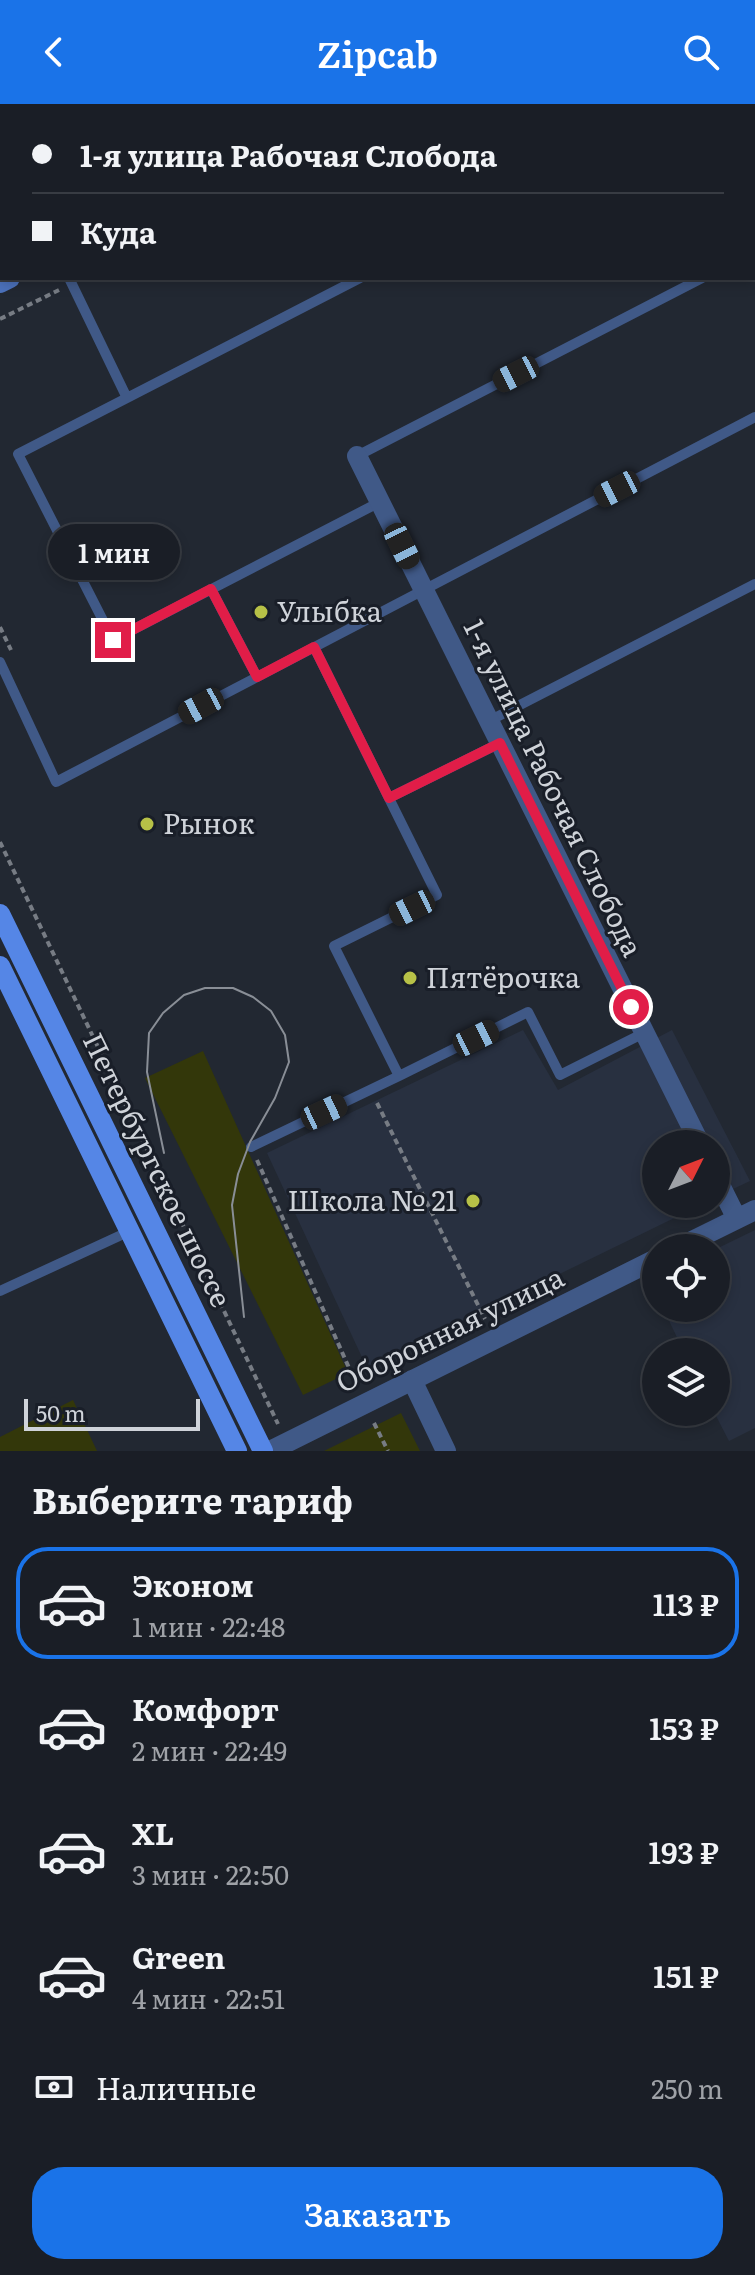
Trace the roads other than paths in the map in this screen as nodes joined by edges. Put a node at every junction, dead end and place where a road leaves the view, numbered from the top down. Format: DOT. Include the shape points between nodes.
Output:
graph roads {
  1 [pos="356,280"];
  2 [pos="698,280"];
  3 [pos="70,281"];
  4 [pos="127,398"];
  5 [pos="755,417"];
  6 [pos="357,456"];
  7 [pos="380,502"];
  8 [pos="755,584"];
  9 [pos="211,589"];
  10 [pos="424,590"];
  11 [pos="314,647"];
  12 [pos="0,662"];
  13 [pos="257,677"];
  14 [pos="489,721"];
  15 [pos="500,743"];
  16 [pos="389,798"];
  17 [pos="2,926"];
  18 [pos="0,966"];
  19 [pos="644,1033"];
  20 [pos="399,1076"];
  21 [pos="693,1130"];
  22 [pos="251,1147"];
  23 [pos="730,1194"];
  24 [pos="746,1214"];
  25 [pos="151,1221"];
  26 [pos="130,1231"];
  27 [pos="706,1234"];
  28 [pos="642,1266"];
  29 [pos="0,1291"];
  30 [pos="412,1380"];
  31 [pos="277,1444"];
  32 [pos="237,1451"];
  33 [pos="263,1451"];
  34 [pos="446,1451"];
  1 -- 4 [label="lane"];
  2 -- 6 [label="lane"];
  3 -- 4 [label="lane"];
  4 -- 9 [label="lane" via="18,454 113,640"];
  5 -- 10 [label="lane"];
  6 -- 7 [label="street, 1-я улица Рабочая Слобода"];
  7 -- 9 [label="lane"];
  7 -- 10 [label="street, 1-я улица Рабочая Слобода"];
  8 -- 14 [label="lane"];
  9 -- 13 [label="lane"];
  10 -- 11 [label="lane"];
  10 -- 14 [label="street, 1-я улица Рабочая Слобода"];
  11 -- 13 [label="lane"];
  11 -- 16 [label="lane"];
  12 -- 13 [label="lane" via="56,782"];
  14 -- 15 [label="street, 1-я улица Рабочая Слобода"];
  15 -- 16 [label="lane"];
  15 -- 19 [label="street, 1-я улица Рабочая Слобода"];
  16 -- 20 [label="lane" via="437,895 334,946"];
  17 -- 25 [label="main road, Петербургское шоссе"];
  18 -- 26 [label="main road, Петербургское шоссе"];
  19 -- 20 [label="lane" via="560,1075 528,1012"];
  19 -- 21 [label="street, 1-я улица Рабочая Слобода"];
  20 -- 22 [label="lane"];
  23 -- 24 [label="street"];
  24 -- 27 [label="street"];
  25 -- 26 [label="main road"];
  25 -- 33 [label="main road, Петербургское шоссе"];
  26 -- 29 [label="lane"];
  26 -- 32 [label="main road, Петербургское шоссе"];
  28 -- 30 [label="street, Оборонная улица"];
  30 -- 31 [label="street, Оборонная улица"];
  30 -- 34 [label="street"];
}
